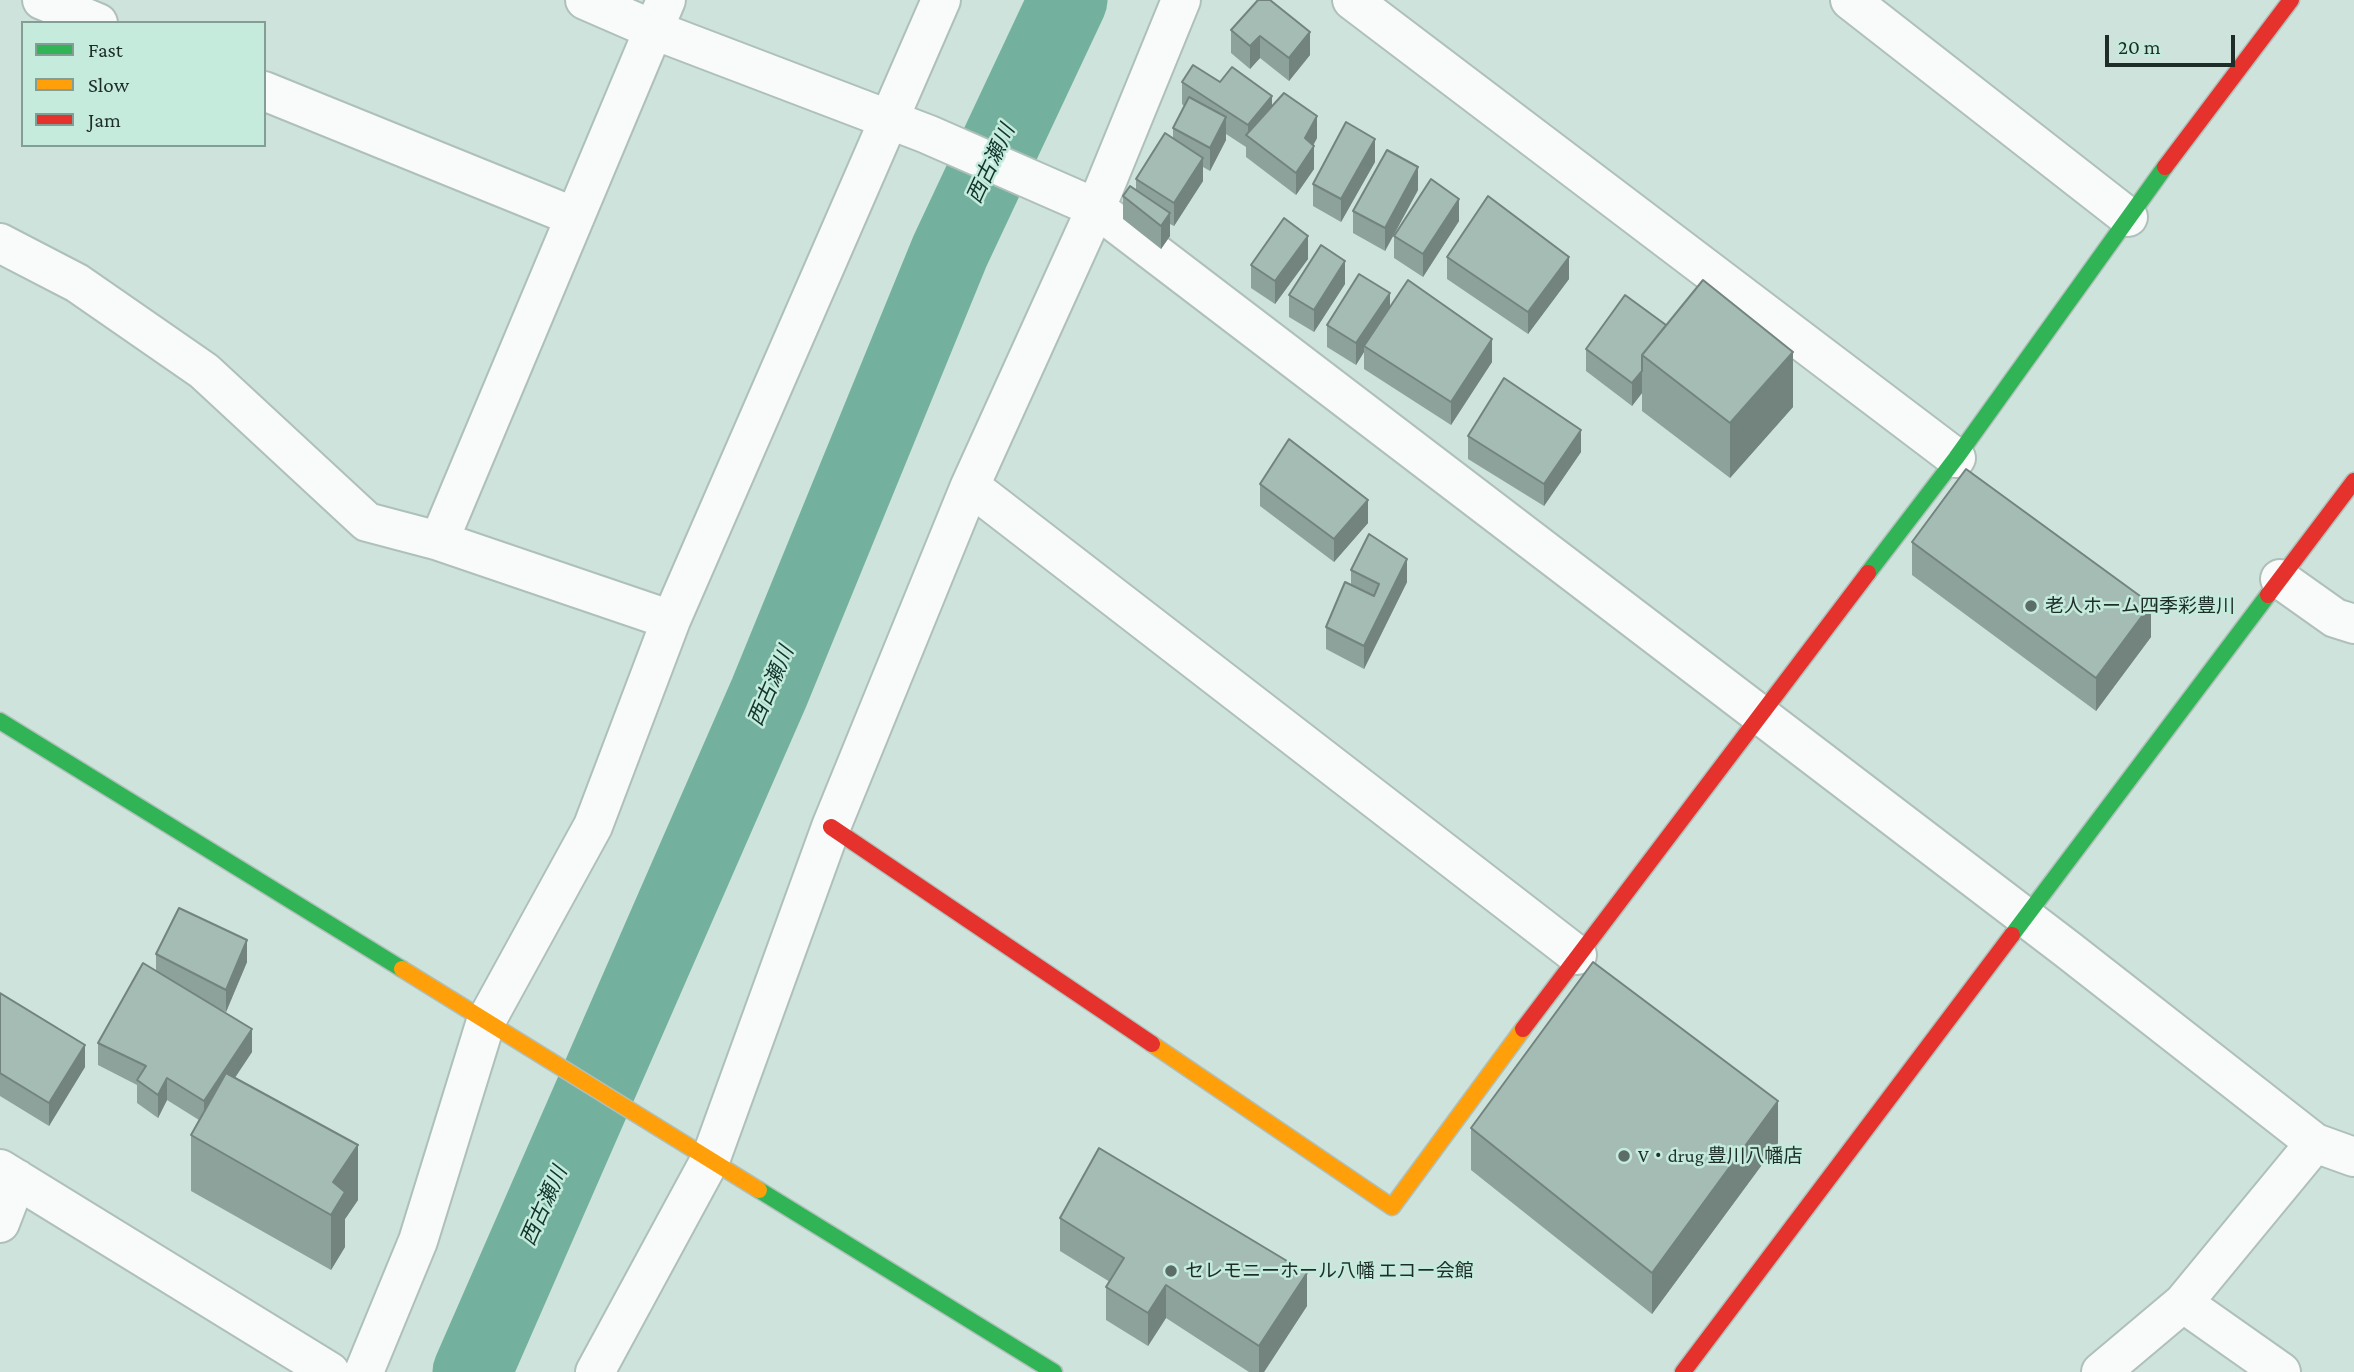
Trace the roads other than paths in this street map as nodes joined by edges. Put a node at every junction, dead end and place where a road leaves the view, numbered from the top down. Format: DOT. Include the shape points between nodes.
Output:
graph roads {
  1 [pos="42,0"];
  2 [pos="585,0"];
  3 [pos="941,0"];
  4 [pos="1181,0"];
  5 [pos="1352,0"];
  6 [pos="1850,0"];
  7 [pos="2291,0"];
  8 [pos="660,15"];
  9 [pos="93,21"];
  10 [pos="266,91"];
  11 [pos="887,118"];
  12 [pos="1096,208"];
  13 [pos="2128,216"];
  14 [pos="575,217"];
  15 [pos="0,243"];
  16 [pos="1956,458"];
  17 [pos="2354,481"];
  18 [pos="970,486"];
  19 [pos="439,541"];
  20 [pos="2280,579"];
  21 [pos="671,620"];
  22 [pos="2354,624"];
  23 [pos="1760,716"];
  24 [pos="0,721"];
  25 [pos="831,827"];
  26 [pos="2026,918"];
  27 [pos="1577,955"];
  28 [pos="486,1021"];
  29 [pos="2315,1143"];
  30 [pos="2354,1157"];
  31 [pos="711,1158"];
  32 [pos="8,1174"];
  33 [pos="0,1223"];
  34 [pos="2183,1303"];
  35 [pos="330,1372"];
  36 [pos="364,1372"];
  37 [pos="595,1372"];
  38 [pos="1054,1372"];
  39 [pos="1683,1372"];
  40 [pos="2101,1372"];
  41 [pos="2281,1372"];
  1 -- 9 [label="street"];
  2 -- 8 [label="street"];
  3 -- 11 [label="street"];
  4 -- 12 [label="street"];
  5 -- 16 [label="street"];
  6 -- 13 [label="street"];
  7 -- 13 [label="street"];
  8 -- 11 [label="street"];
  8 -- 14 [label="street"];
  10 -- 14 [label="street"];
  11 -- 12 [label="street"];
  11 -- 21 [label="street"];
  12 -- 18 [label="street"];
  12 -- 23 [label="street"];
  13 -- 16 [label="street"];
  14 -- 19 [label="street"];
  15 -- 19 [label="street" via="77,282 204,371 367,522"];
  16 -- 23 [label="street"];
  17 -- 20 [label="street"];
  18 -- 25 [label="street"];
  18 -- 27 [label="street"];
  19 -- 21 [label="street"];
  20 -- 22 [label="street" via="2335,618"];
  20 -- 26 [label="street"];
  21 -- 28 [label="street" via="593,826"];
  23 -- 26 [label="street"];
  23 -- 27 [label="street"];
  24 -- 28 [label="street"];
  25 -- 27 [label="street" via="1392,1207"];
  25 -- 31 [label="street"];
  26 -- 29 [label="street"];
  26 -- 39 [label="street"];
  28 -- 31 [label="street"];
  28 -- 36 [label="street" via="418,1241"];
  29 -- 30 [label="street"];
  29 -- 34 [label="street"];
  31 -- 37 [label="street"];
  31 -- 38 [label="street"];
  32 -- 33 [label="street"];
  32 -- 35 [label="street"];
  34 -- 40 [label="street"];
  34 -- 41 [label="street"];
}
